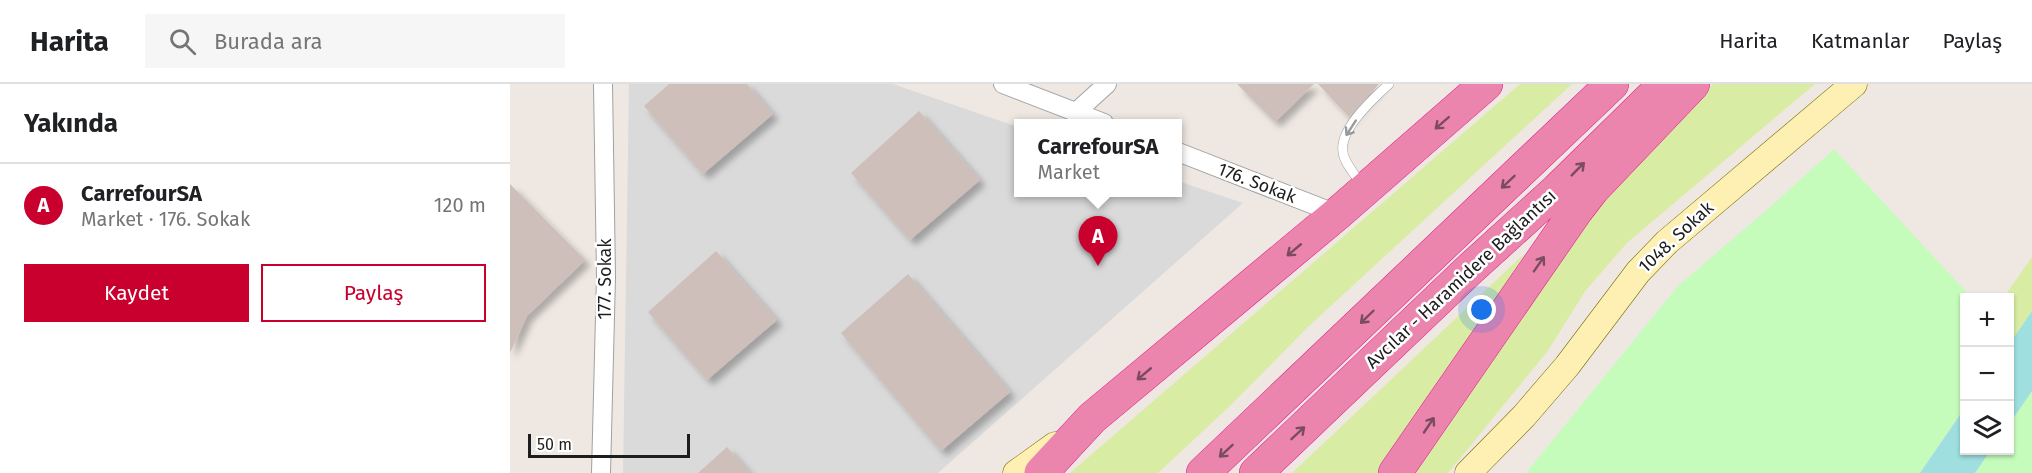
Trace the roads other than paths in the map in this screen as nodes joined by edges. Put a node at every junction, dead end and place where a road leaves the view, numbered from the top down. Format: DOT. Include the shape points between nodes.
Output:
graph roads {
  1 [pos="603,84"];
  2 [pos="1003,84"];
  3 [pos="1107,84"];
  4 [pos="1389,84"];
  5 [pos="1486,84"];
  6 [pos="1612,84"];
  7 [pos="1665,84"];
  8 [pos="1693,84"];
  9 [pos="1854,84"];
  10 [pos="1075,112"];
  11 [pos="1093,119"];
  12 [pos="1182,154"];
  13 [pos="1365,189"];
  14 [pos="1337,214"];
  15 [pos="1524,416"];
  16 [pos="1092,418"];
  17 [pos="601,473"];
  18 [pos="1016,473"];
  19 [pos="1041,473"];
  20 [pos="1203,473"];
  21 [pos="1256,473"];
  22 [pos="1395,473"];
  23 [pos="1468,473"];
  24 [pos="1487,473"];
  1 -- 17 [label="street, 177. Sokak" via="606,277"];
  2 -- 10 [label="street"];
  3 -- 10 [label="street"];
  4 -- 13 [label="lane, one-way" via="1350,126 1343,141 1343,155"];
  5 -- 13 [label="highway, one-way"];
  6 -- 20 [label="highway, Avcılar - Haramidere Bağlantısı, one-way"];
  21 -- 7 [label="highway, Avcılar - Haramidere Bağlantısı, one-way"];
  22 -- 8 [label="highway, one-way" via="1576,211"];
  9 -- 15 [label="main road, 1048. Sokak" via="1667,242 1638,272"];
  10 -- 11 [label="street"];
  12 -- 14 [label="street, 176. Sokak"];
  13 -- 14 [label="highway"];
  14 -- 16 [label="highway, one-way"];
  15 -- 23 [label="main road"];
  15 -- 24 [label="main road"];
  16 -- 18 [label="main road"];
  16 -- 19 [label="highway"];
}
